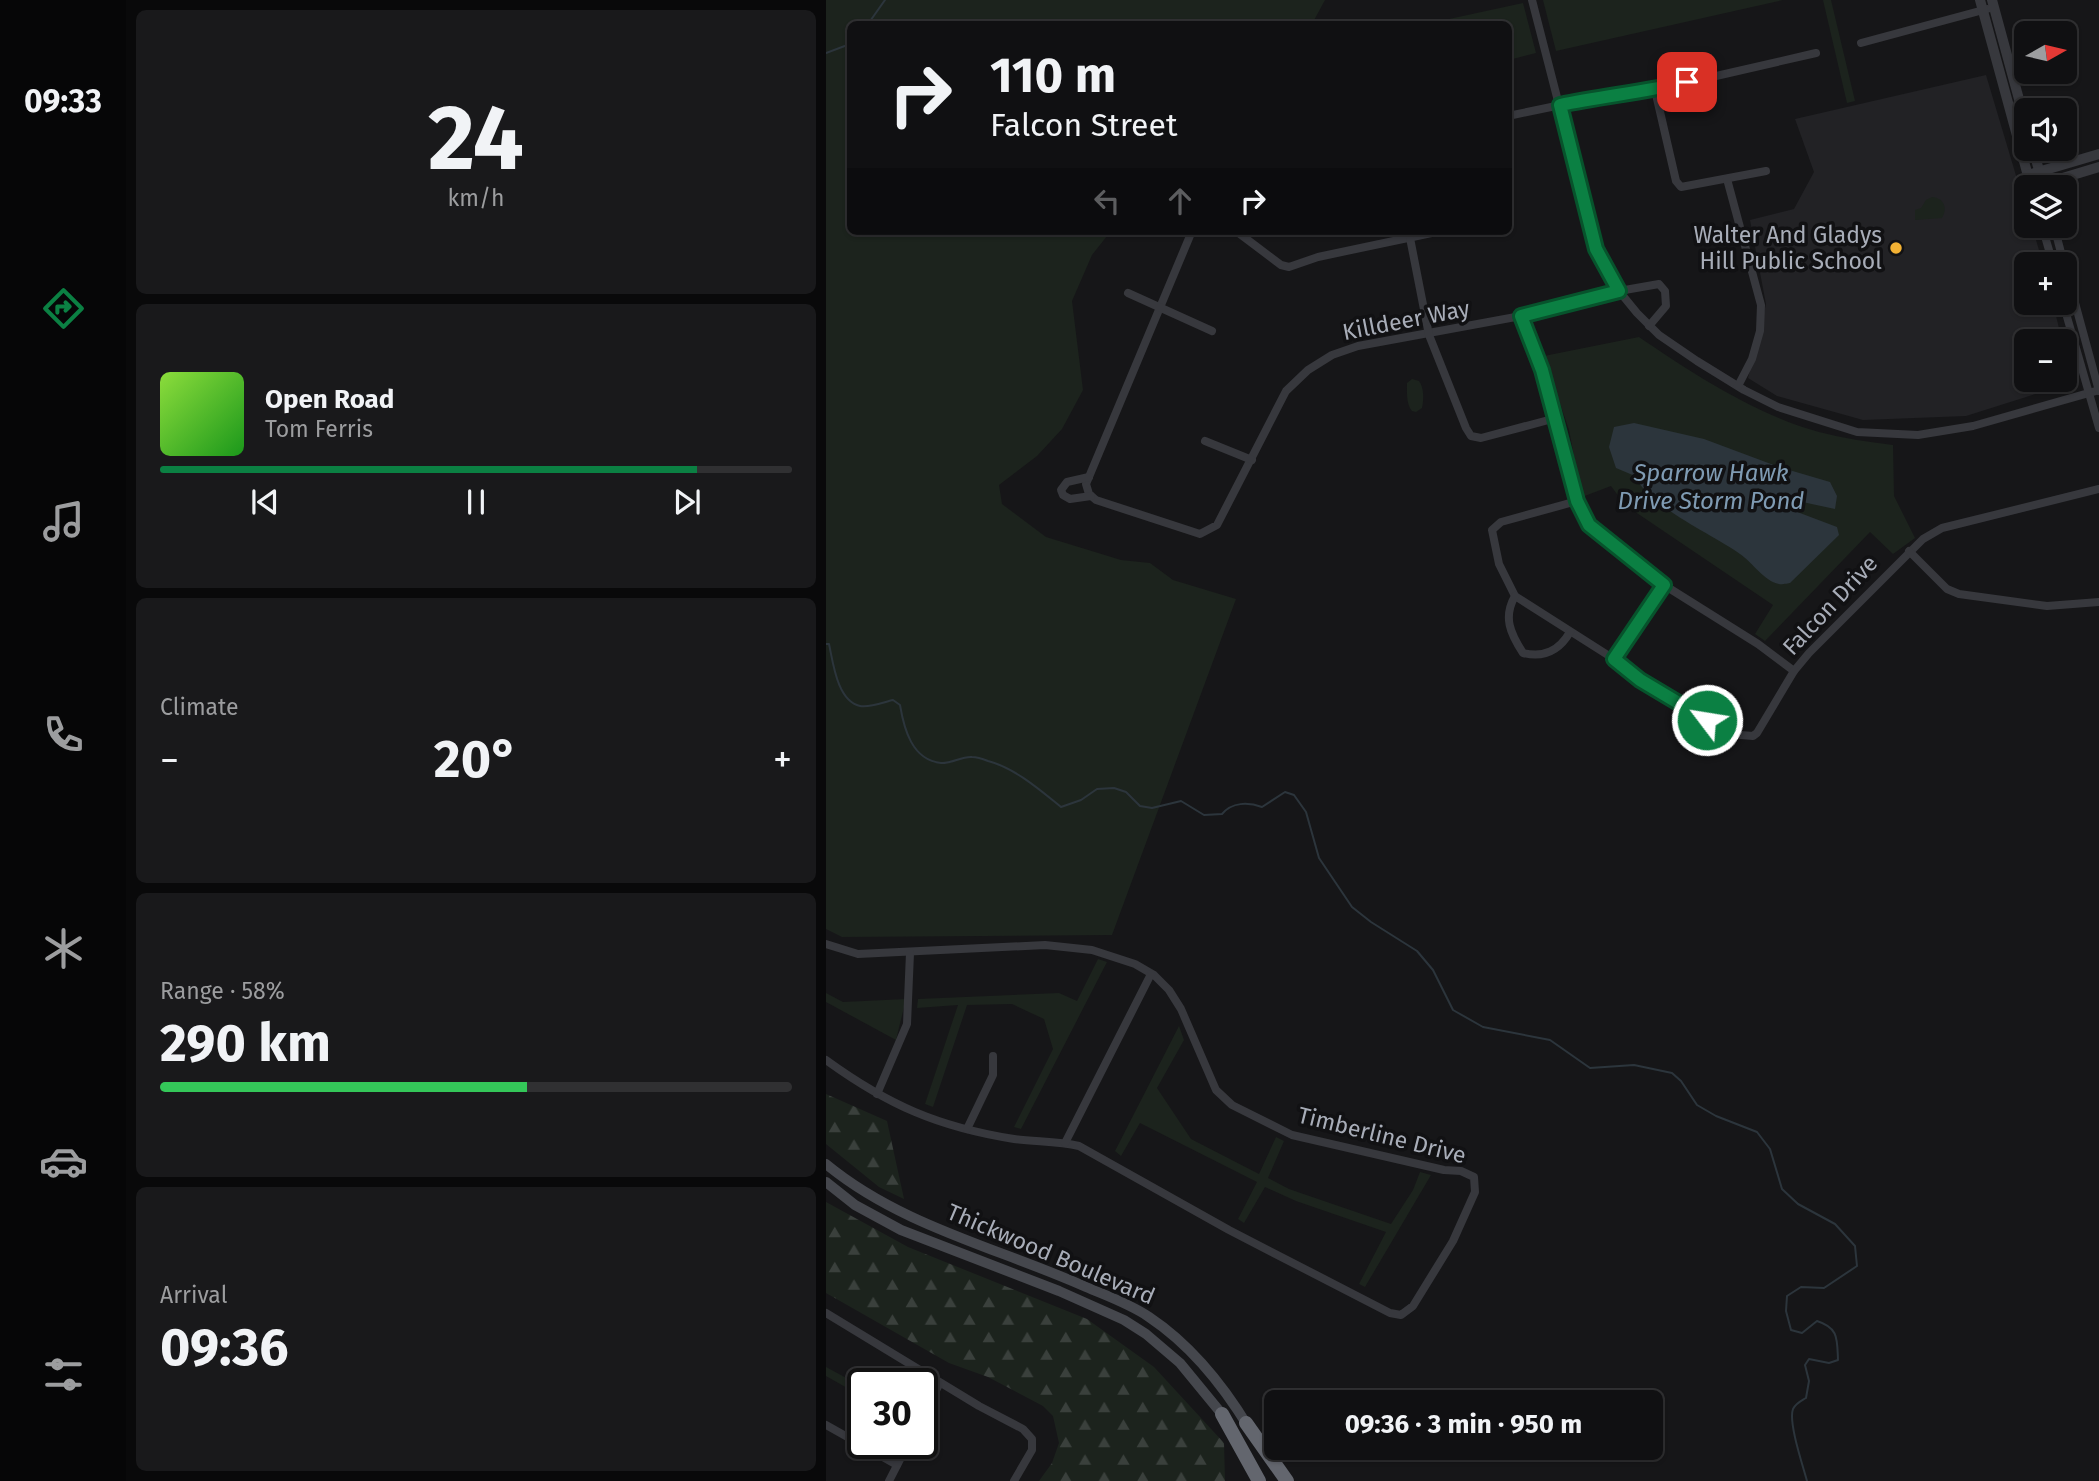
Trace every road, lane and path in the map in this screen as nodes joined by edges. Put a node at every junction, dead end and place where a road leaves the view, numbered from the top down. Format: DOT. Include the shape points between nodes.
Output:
graph roads {
  1 [pos="1532,0"];
  2 [pos="1993,3"];
  3 [pos="1982,5"];
  4 [pos="1861,43"];
  5 [pos="1816,53"];
  6 [pos="1655,90"];
  7 [pos="2019,98"];
  8 [pos="1560,105"];
  9 [pos="1512,115"];
  10 [pos="2099,155"];
  11 [pos="2036,161"];
  12 [pos="2099,167"];
  13 [pos="1766,171"];
  14 [pos="2039,172"];
  15 [pos="2028,175"];
  16 [pos="2039,175"];
  17 [pos="2074,175"];
  18 [pos="1727,179"];
  19 [pos="1190,235"];
  20 [pos="1241,235"];
  21 [pos="1423,235"];
  22 [pos="1410,238"];
  23 [pos="1619,291"];
  24 [pos="1128,293"];
  25 [pos="1161,307"];
  26 [pos="2077,309"];
  27 [pos="2066,315"];
  28 [pos="1521,316"];
  29 [pos="1649,326"];
  30 [pos="1212,331"];
  31 [pos="1429,335"];
  32 [pos="1738,386"];
  33 [pos="2099,390"];
  34 [pos="2087,393"];
  35 [pos="1556,418"];
  36 [pos="2099,428"];
  37 [pos="1205,441"];
  38 [pos="1252,460"];
  39 [pos="1088,477"];
  40 [pos="2099,489"];
  41 [pos="1091,496"];
  42 [pos="1577,501"];
  43 [pos="1909,551"];
  44 [pos="1664,585"];
  45 [pos="1516,596"];
  46 [pos="2099,602"];
  47 [pos="1570,632"];
  48 [pos="1614,659"];
  49 [pos="1794,671"];
  50 [pos="826,944"];
  51 [pos="910,953"];
  52 [pos="1152,974"];
  53 [pos="993,1056"];
  54 [pos="826,1060"];
  55 [pos="877,1094"];
  56 [pos="967,1129"];
  57 [pos="1065,1143"];
  58 [pos="826,1164"];
  59 [pos="826,1182"];
  60 [pos="826,1313"];
  61 [pos="940,1382"];
  62 [pos="938,1386"];
  63 [pos="1222,1414"];
  64 [pos="1246,1423"];
  65 [pos="826,1424"];
  66 [pos="900,1459"];
  67 [pos="897,1465"];
  68 [pos="890,1481"];
  69 [pos="1014,1481"];
  70 [pos="1259,1481"];
  71 [pos="1265,1481"];
  72 [pos="1281,1481"];
  73 [pos="1287,1481"];
  1 -- 8 [label="street"];
  2 -- 3 [label="street"];
  2 -- 7 [label="street"];
  3 -- 4 [label="street"];
  3 -- 15 [label="street"];
  5 -- 6 [label="street"];
  6 -- 8 [label="street"];
  6 -- 18 [label="street" via="1676,181 1687,187"];
  8 -- 9 [label="street"];
  8 -- 23 [label="street" via="1596,249"];
  10 -- 14 [label="street"];
  11 -- 14 [label="street"];
  12 -- 17 [label="street"];
  13 -- 18 [label="street"];
  14 -- 15 [label="street"];
  14 -- 16 [label="street"];
  18 -- 32 [label="street" via="1760,305 1760,331"];
  19 -- 25 [label="street"];
  20 -- 22 [label="street" via="1289,267"];
  21 -- 22 [label="street"];
  22 -- 31 [label="street"];
  23 -- 28 [label="street, Killdeer Way"];
  23 -- 29 [label="street"];
  23 -- 29 [label="street, Killdeer Way" via="1657,283 1663,287 1666,306"];
  24 -- 25 [label="street"];
  25 -- 30 [label="street"];
  25 -- 39 [label="street"];
  26 -- 33 [label="street"];
  27 -- 34 [label="street"];
  28 -- 31 [label="street, Killdeer Way"];
  28 -- 35 [label="street"];
  29 -- 32 [label="street"];
  31 -- 35 [label="street" via="1471,436 1481,438"];
  31 -- 38 [label="street, Killdeer Way" via="1359,346 1308,370 1286,391"];
  32 -- 34 [label="street" via="1778,407 1857,432 1918,435 1973,426"];
  33 -- 34 [label="street"];
  34 -- 36 [label="street"];
  35 -- 42 [label="street"];
  37 -- 38 [label="street"];
  38 -- 41 [label="street, Killdeer Way" via="1217,525 1200,534"];
  39 -- 41 [label="street"];
  39 -- 41 [label="street, Killdeer Way" via="1067,482 1061,490 1070,499"];
  40 -- 43 [label="street, Falcon Drive" via="1942,528"];
  42 -- 44 [label="street" via="1589,525"];
  42 -- 45 [label="street" via="1501,522 1492,530 1495,551"];
  43 -- 46 [label="street" via="1947,589 1959,594 2047,606"];
  43 -- 49 [label="street, Falcon Drive"];
  44 -- 48 [label="street"];
  44 -- 49 [label="street"];
  45 -- 47 [label="street, Falcon Drive"];
  45 -- 47 [label="street" via="1509,607 1509,624 1523,653 1546,654"];
  47 -- 48 [label="street, Falcon Drive"];
  48 -- 49 [label="street, Falcon Drive" via="1707,720 1748,737 1757,733"];
  50 -- 51 [label="street, Timberline Drive" via="858,954"];
  51 -- 52 [label="street, Timberline Drive" via="1045,945 1092,950"];
  51 -- 55 [label="street" via="907,1024"];
  52 -- 57 [label="street"];
  52 -- 57 [label="street, Timberline Drive" via="1181,1009 1216,1090 1232,1105 1292,1135 1461,1171 1474,1178 1475,1192 1452,1241 1413,1306 1401,1315 1390,1313 1079,1146"];
  53 -- 56 [label="street" via="993,1074"];
  54 -- 55 [label="street, Timberline Drive"];
  55 -- 56 [label="street, Timberline Drive" via="915,1113"];
  56 -- 57 [label="street, Timberline Drive"];
  58 -- 64 [label="main road, Thickwood Boulevard" via="890,1208 1061,1275 1148,1316 1202,1364"];
  59 -- 63 [label="main road, Thickwood Boulevard" via="855,1205 901,1230 1124,1320 1180,1363"];
  60 -- 61 [label="street"];
  61 -- 62 [label="street"];
  61 -- 69 [label="street" via="1023,1429 1032,1439 1032,1450"];
  63 -- 70 [label="highway"];
  63 -- 71 [label="main road, Thickwood Boulevard"];
  64 -- 72 [label="main road, Thickwood Boulevard"];
  64 -- 73 [label="highway"];
  65 -- 67 [label="street"];
  66 -- 67 [label="street"];
  67 -- 68 [label="street"];
}
